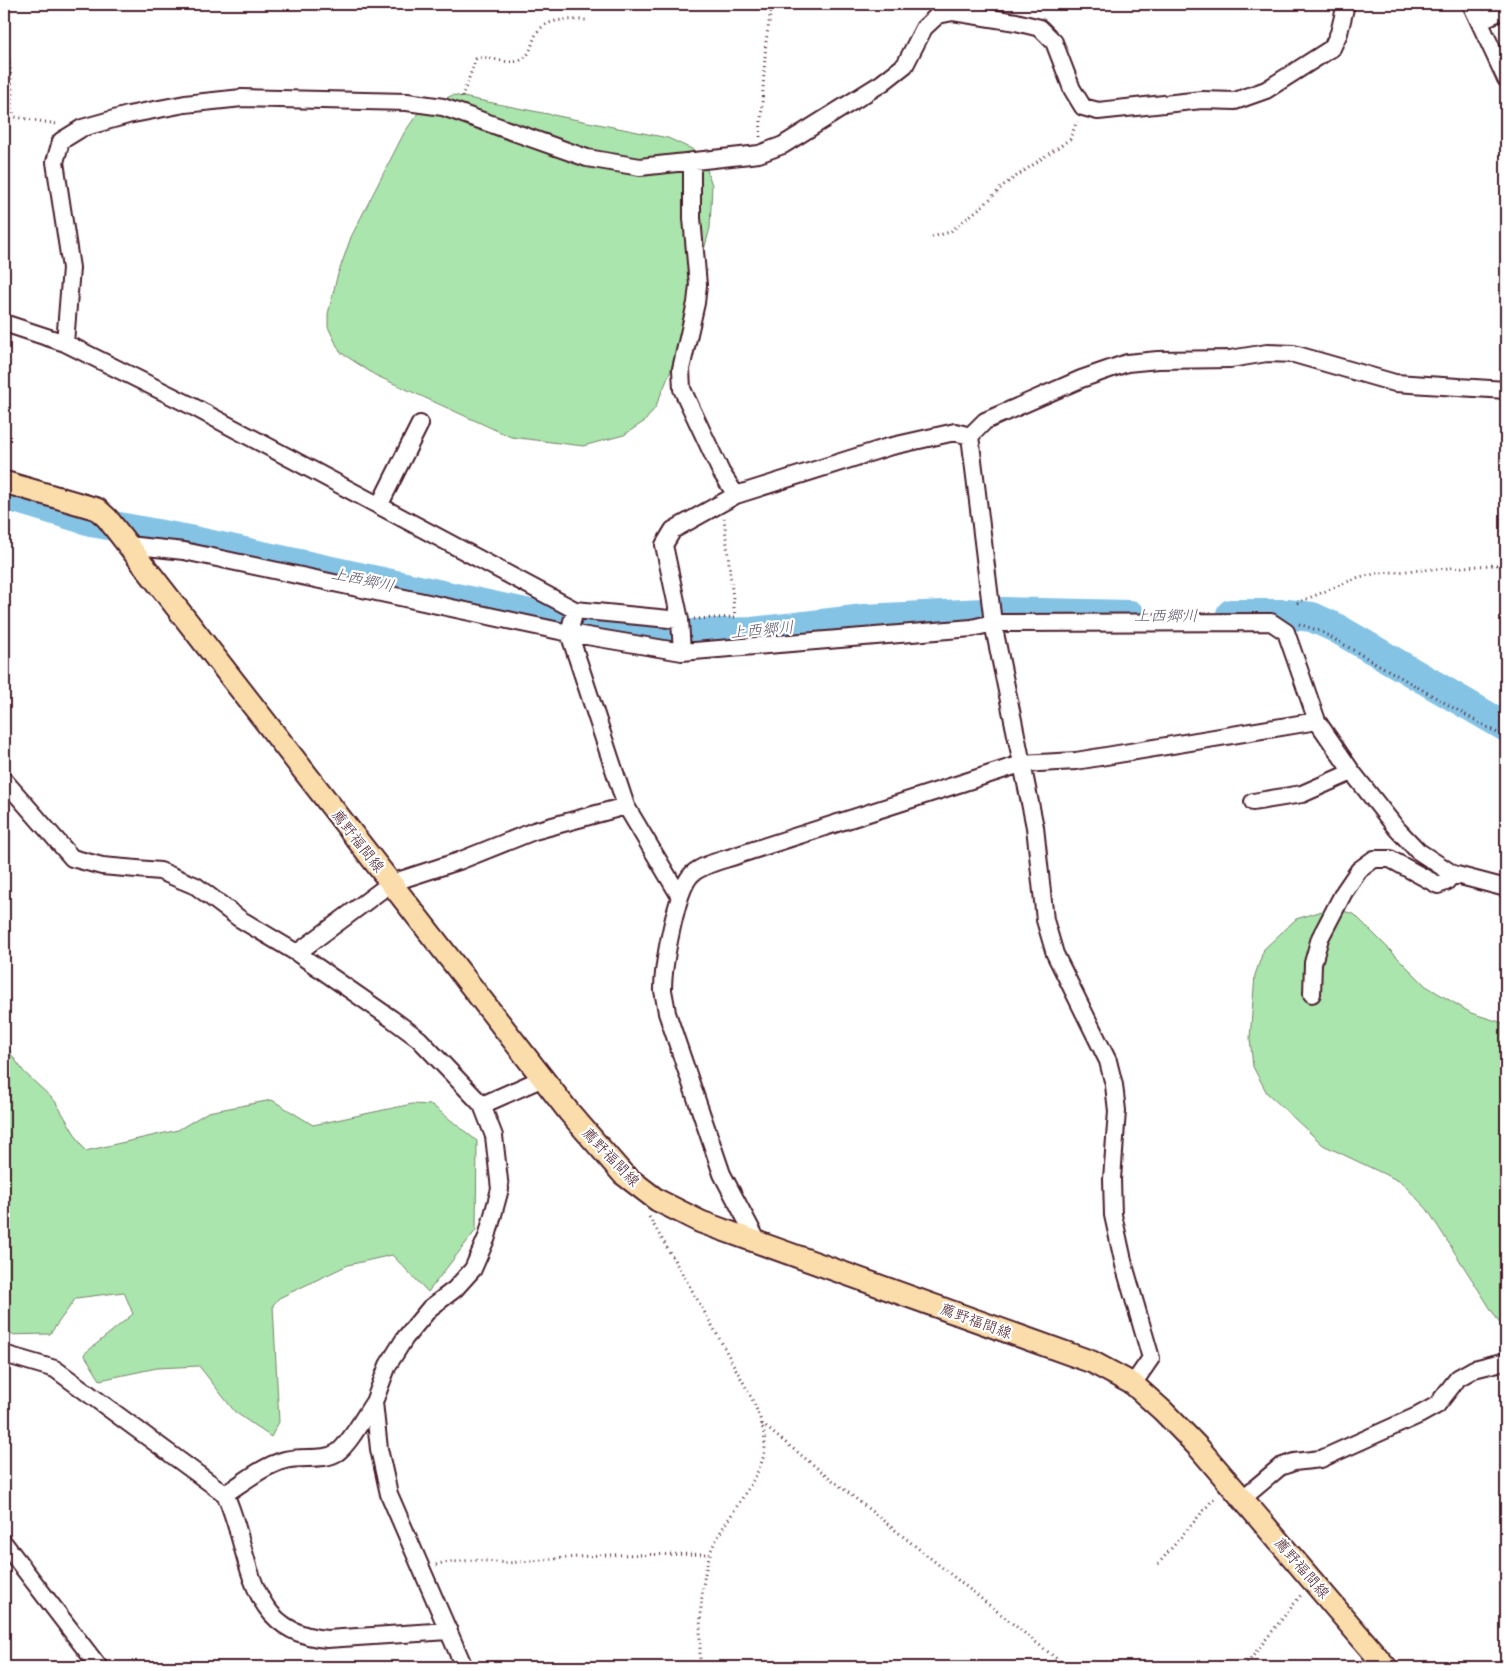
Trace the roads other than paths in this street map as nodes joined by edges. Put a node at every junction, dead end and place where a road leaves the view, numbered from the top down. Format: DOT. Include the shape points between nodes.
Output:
graph roads {
  1 [pos="1346,4"];
  2 [pos="1471,4"];
  3 [pos="1506,9"];
  4 [pos="1479,21"];
  5 [pos="1506,79"];
  6 [pos="692,161"];
  7 [pos="4,323"];
  8 [pos="65,343"];
  9 [pos="1506,390"];
  10 [pos="420,424"];
  11 [pos="970,436"];
  12 [pos="4,482"];
  13 [pos="729,499"];
  14 [pos="379,506"];
  15 [pos="124,540"];
  16 [pos="572,622"];
  17 [pos="993,623"];
  18 [pos="681,635"];
  19 [pos="1317,721"];
  20 [pos="1021,764"];
  21 [pos="1352,772"];
  22 [pos="4,780"];
  23 [pos="1253,802"];
  24 [pos="626,806"];
  25 [pos="1453,874"];
  26 [pos="391,883"];
  27 [pos="1506,888"];
  28 [pos="679,894"];
  29 [pos="297,953"];
  30 [pos="1312,994"];
  31 [pos="543,1078"];
  32 [pos="482,1105"];
  33 [pos="759,1244"];
  34 [pos="4,1354"];
  35 [pos="1506,1361"];
  36 [pos="1134,1384"];
  37 [pos="374,1402"];
  38 [pos="225,1494"];
  39 [pos="1242,1499"];
  40 [pos="7,1553"];
  41 [pos="449,1631"];
  42 [pos="99,1667"];
  43 [pos="464,1667"];
  44 [pos="1386,1667"];
  1 -- 6 [label="street" via="1332,48 1266,90 1235,101 1202,100 1098,111 1083,107 1072,89 1054,42 1040,28 953,12 938,15 924,28 904,65 882,83 783,146 759,154"];
  2 -- 4 [label="street"];
  3 -- 4 [label="street"];
  4 -- 5 [label="street"];
  6 -- 8 [label="street" via="640,167 587,158 443,107 407,102 242,98 185,104 82,128 61,141 55,162 72,268"];
  6 -- 13 [label="street" via="692,218 698,285 681,369 682,389 721,472"];
  7 -- 8 [label="street"];
  8 -- 14 [label="street" via="190,405"];
  9 -- 11 [label="street" via="1395,383 1294,354 1158,360 1127,363 1081,379 985,421"];
  10 -- 14 [label="street"];
  11 -- 13 [label="street" via="955,432 888,447"];
  11 -- 17 [label="street"];
  12 -- 15 [label="main road, 薦野福間線" via="97,509"];
  13 -- 18 [label="street" via="673,530 664,545"];
  14 -- 16 [label="street"];
  15 -- 16 [label="street"];
  15 -- 26 [label="main road, 薦野福間線"];
  16 -- 18 [label="street"];
  16 -- 18 [label="street"];
  16 -- 24 [label="street"];
  17 -- 18 [label="street" via="972,628"];
  17 -- 19 [label="street" via="1271,622 1286,632"];
  17 -- 20 [label="street"];
  19 -- 20 [label="street" via="1076,761"];
  19 -- 21 [label="street"];
  20 -- 28 [label="street" via="700,869 691,875"];
  20 -- 36 [label="street" via="1036,827 1045,920 1055,954 1108,1061 1114,1085 1117,1110 1113,1215 1151,1358"];
  21 -- 23 [label="street" via="1302,794"];
  21 -- 25 [label="street" via="1418,852"];
  22 -- 29 [label="street" via="72,858 102,866 160,870 196,886 240,919"];
  24 -- 26 [label="street" via="534,831 459,861"];
  24 -- 28 [label="street"];
  25 -- 27 [label="street"];
  25 -- 30 [label="street" via="1438,885 1390,859 1374,859 1359,870 1320,938 1313,963"];
  26 -- 29 [label="street"];
  26 -- 31 [label="main road, 薦野福間線"];
  28 -- 33 [label="street" via="663,990 667,1013 722,1174"];
  29 -- 32 [label="street" via="419,1039"];
  31 -- 32 [label="street"];
  31 -- 33 [label="main road, 薦野福間線" via="624,1174 656,1200 701,1222"];
  32 -- 37 [label="street" via="494,1136 500,1189 487,1237 473,1269 455,1289 430,1308 405,1338 388,1364"];
  33 -- 36 [label="main road, 薦野福間線" via="1092,1362"];
  34 -- 38 [label="street" via="55,1369"];
  35 -- 39 [label="street" via="1474,1369 1458,1378 1437,1405 1420,1415 1321,1459 1280,1467"];
  36 -- 39 [label="main road, 薦野福間線" via="1170,1417"];
  37 -- 38 [label="street" via="336,1453 272,1464"];
  37 -- 41 [label="street" via="379,1449 389,1494"];
  38 -- 41 [label="street" via="235,1515 257,1594 286,1628 310,1638 327,1639"];
  39 -- 44 [label="main road, 薦野福間線"];
  40 -- 42 [label="street"];
  41 -- 43 [label="street"];
}
